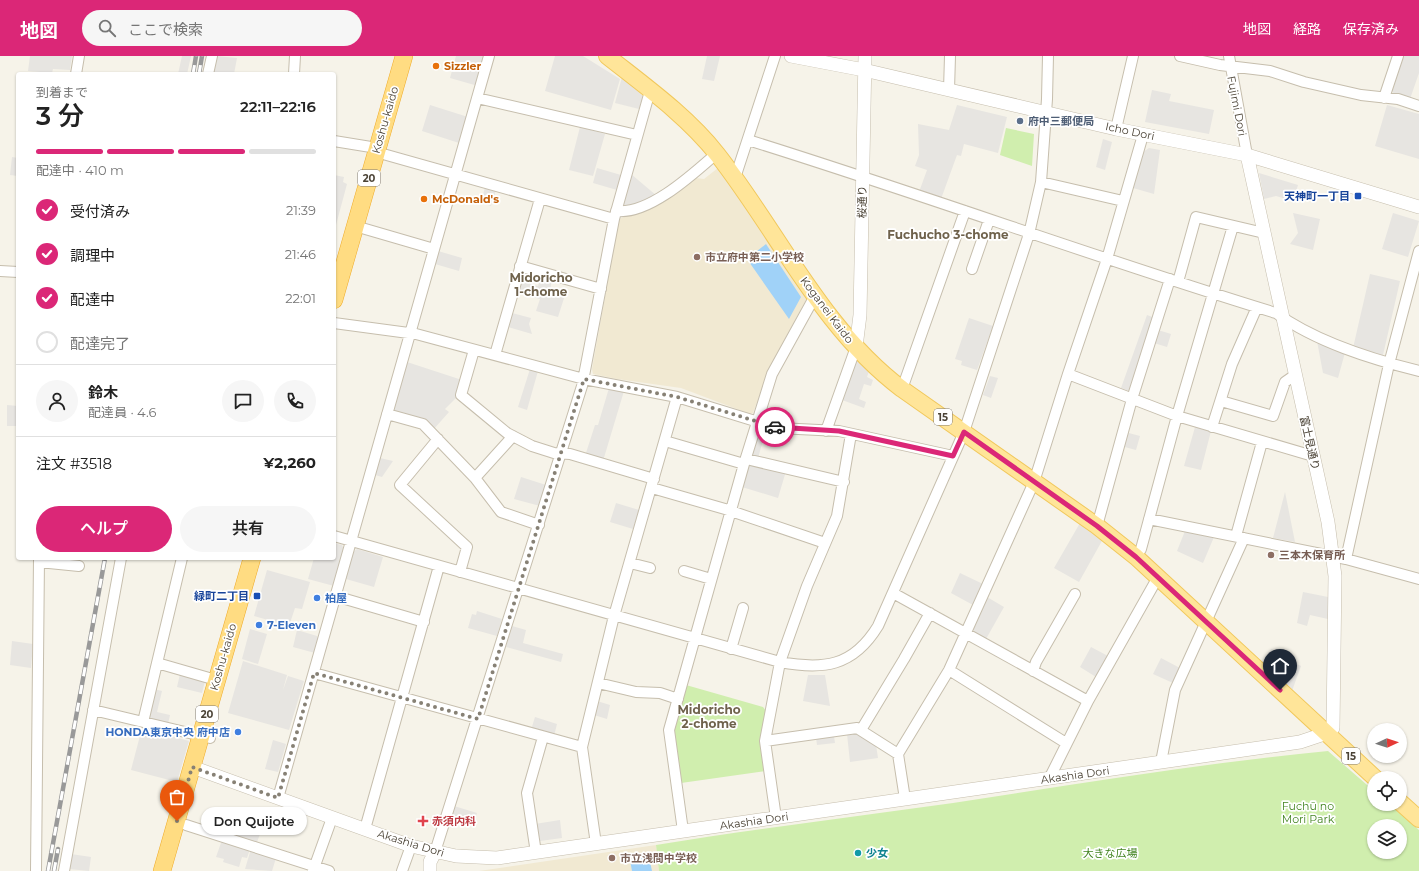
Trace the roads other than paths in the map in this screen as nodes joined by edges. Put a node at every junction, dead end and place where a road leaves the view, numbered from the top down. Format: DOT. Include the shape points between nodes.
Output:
graph roads {
  1 [pos="79,56"];
  2 [pos="212,56"];
  3 [pos="295,56"];
  4 [pos="393,56"];
  5 [pos="404,56"];
  6 [pos="489,56"];
  7 [pos="607,56"];
  8 [pos="775,56"];
  9 [pos="791,56"];
  10 [pos="865,56"];
  11 [pos="950,56"];
  12 [pos="1048,56"];
  13 [pos="1133,56"];
  14 [pos="1180,56"];
  15 [pos="1398,56"];
  16 [pos="1229,60"];
  17 [pos="864,70"];
  18 [pos="76,72"];
  19 [pos="208,72"];
  20 [pos="294,72"];
  21 [pos="650,90"];
  22 [pos="949,90"];
  23 [pos="477,98"];
  24 [pos="1384,98"];
  25 [pos="1419,106"];
  26 [pos="1046,113"];
  27 [pos="1116,129"];
  28 [pos="637,135"];
  29 [pos="1143,135"];
  30 [pos="748,140"];
  31 [pos="336,141"];
  32 [pos="374,149"];
  33 [pos="717,153"];
  34 [pos="1247,155"];
  35 [pos="455,175"];
  36 [pos="863,175"];
  37 [pos="735,178"];
  38 [pos="1041,182"];
  39 [pos="540,199"];
  40 [pos="1124,201"];
  41 [pos="1419,207"];
  42 [pos="965,211"];
  43 [pos="615,215"];
  44 [pos="989,220"];
  45 [pos="355,226"];
  46 [pos="1233,226"];
  47 [pos="1264,233"];
  48 [pos="1029,234"];
  49 [pos="434,249"];
  50 [pos="1419,251"];
  51 [pos="1107,259"];
  52 [pos="336,260"];
  53 [pos="520,266"];
  54 [pos="972,269"];
  55 [pos="0,271"];
  56 [pos="16,272"];
  57 [pos="1174,280"];
  58 [pos="601,290"];
  59 [pos="336,293"];
  60 [pos="1212,293"];
  61 [pos="815,296"];
  62 [pos="1257,307"];
  63 [pos="1282,318"];
  64 [pos="336,323"];
  65 [pos="410,333"];
  66 [pos="856,347"];
  67 [pos="474,350"];
  68 [pos="495,355"];
  69 [pos="1389,364"];
  70 [pos="1419,371"];
  71 [pos="1068,374"];
  72 [pos="1295,375"];
  73 [pos="584,379"];
  74 [pos="902,389"];
  75 [pos="677,397"];
  76 [pos="1132,399"];
  77 [pos="1221,401"];
  78 [pos="387,414"];
  79 [pos="1177,416"];
  80 [pos="756,423"];
  81 [pos="1212,427"];
  82 [pos="826,430"];
  83 [pos="964,432"];
  84 [pos="851,434"];
  85 [pos="513,436"];
  86 [pos="438,439"];
  87 [pos="665,441"];
  88 [pos="1262,442"];
  89 [pos="561,454"];
  90 [pos="953,456"];
  91 [pos="1313,456"];
  92 [pos="745,462"];
  93 [pos="476,478"];
  94 [pos="844,482"];
  95 [pos="1034,482"];
  96 [pos="653,484"];
  97 [pos="731,512"];
  98 [pos="1149,519"];
  99 [pos="539,525"];
  100 [pos="1097,526"];
  101 [pos="336,537"];
  102 [pos="1240,537"];
  103 [pos="351,541"];
  104 [pos="825,543"];
  105 [pos="1332,556"];
  106 [pos="1136,557"];
  107 [pos="1346,559"];
  108 [pos="39,560"];
  109 [pos="121,560"];
  110 [pos="182,560"];
  111 [pos="251,560"];
  112 [pos="260,560"];
  113 [pos="630,563"];
  114 [pos="79,566"];
  115 [pos="439,566"];
  116 [pos="650,568"];
  117 [pos="684,571"];
  118 [pos="460,572"];
  119 [pos="1158,577"];
  120 [pos="711,579"];
  121 [pos="1419,579"];
  122 [pos="518,588"];
  123 [pos="893,593"];
  124 [pos="1074,594"];
  125 [pos="335,596"];
  126 [pos="743,608"];
  127 [pos="930,613"];
  128 [pos="614,616"];
  129 [pos="1206,621"];
  130 [pos="424,622"];
  131 [pos="966,633"];
  132 [pos="694,639"];
  133 [pos="731,649"];
  134 [pos="780,662"];
  135 [pos="157,663"];
  136 [pos="949,670"];
  137 [pos="1034,671"];
  138 [pos="314,673"];
  139 [pos="216,680"];
  140 [pos="598,683"];
  141 [pos="402,698"];
  142 [pos="678,698"];
  143 [pos="1088,701"];
  144 [pos="93,710"];
  145 [pos="478,719"];
  146 [pos="143,722"];
  147 [pos="861,730"];
  148 [pos="1327,733"];
  149 [pos="206,737"];
  150 [pos="543,737"];
  151 [pos="765,741"];
  152 [pos="1066,743"];
  153 [pos="582,747"];
  154 [pos="898,754"];
  155 [pos="1161,762"];
  156 [pos="196,769"];
  157 [pos="1368,771"];
  158 [pos="1049,779"];
  159 [pos="278,798"];
  160 [pos="905,799"];
  161 [pos="1407,807"];
  162 [pos="1418,814"];
  163 [pos="332,818"];
  164 [pos="776,818"];
  165 [pos="186,826"];
  166 [pos="365,829"];
  167 [pos="683,831"];
  168 [pos="596,844"];
  169 [pos="411,846"];
  170 [pos="435,852"];
  171 [pos="536,853"];
  172 [pos="314,869"];
  173 [pos="36,871"];
  174 [pos="64,871"];
  175 [pos="162,871"];
  176 [pos="173,871"];
  177 [pos="329,871"];
  178 [pos="402,871"];
  179 [pos="430,871"];
  1 -- 18 [label="street"];
  2 -- 19 [label="street"];
  3 -- 20 [label="street"];
  4 -- 32 [label="highway, Koshu-kaido / 20"];
  5 -- 32 [label="highway, Koshu-kaido / 20"];
  6 -- 23 [label="street"];
  7 -- 21 [label="main road, Koganei Kaido / 15"];
  8 -- 30 [label="street"];
  9 -- 17 [label="street, Icho Dori"];
  10 -- 17 [label="street, 桜通り"];
  11 -- 22 [label="street"];
  12 -- 26 [label="street"];
  13 -- 27 [label="street"];
  14 -- 16 [label="street" via="1220,65"];
  15 -- 24 [label="street"];
  16 -- 24 [label="street" via="1304,82"];
  16 -- 34 [label="street, Fujimi Dori"];
  17 -- 22 [label="street, Icho Dori"];
  17 -- 36 [label="street, 桜通り"];
  21 -- 28 [label="street"];
  21 -- 33 [label="main road, Koganei Kaido / 15"];
  22 -- 26 [label="street, Icho Dori"];
  23 -- 28 [label="street"];
  23 -- 35 [label="street"];
  24 -- 25 [label="street" via="1398,99"];
  26 -- 27 [label="street, Icho Dori"];
  26 -- 38 [label="street"];
  27 -- 29 [label="street, Icho Dori"];
  28 -- 43 [label="street"];
  29 -- 34 [label="street, Icho Dori"];
  29 -- 40 [label="street"];
  30 -- 36 [label="street"];
  30 -- 37 [label="street"];
  31 -- 32 [label="street"];
  32 -- 35 [label="street"];
  32 -- 45 [label="highway, Koshu-kaido / 20"];
  32 -- 52 [label="highway, Koshu-kaido / 20"];
  33 -- 37 [label="main road, Koganei Kaido / 15"];
  33 -- 43 [label="street" via="687,180 658,199"];
  34 -- 41 [label="street, Icho Dori"];
  34 -- 47 [label="street, 富士見通り"];
  35 -- 39 [label="street"];
  35 -- 49 [label="street"];
  36 -- 42 [label="street"];
  36 -- 66 [label="street, 桜通り" via="860,315"];
  37 -- 61 [label="main road, Koganei Kaido / 15"];
  38 -- 40 [label="street"];
  38 -- 48 [label="street"];
  39 -- 43 [label="street"];
  39 -- 53 [label="street"];
  40 -- 51 [label="street"];
  42 -- 44 [label="street"];
  42 -- 74 [label="street"];
  43 -- 58 [label="street"];
  44 -- 48 [label="street"];
  44 -- 54 [label="street"];
  45 -- 49 [label="street"];
  45 -- 59 [label="highway, Koshu-kaido / 20"];
  46 -- 47 [label="street"];
  46 -- 57 [label="street" via="1196,217"];
  46 -- 60 [label="street"];
  47 -- 63 [label="street, 富士見通り"];
  48 -- 51 [label="street"];
  48 -- 83 [label="street"];
  49 -- 65 [label="street"];
  50 -- 69 [label="street"];
  51 -- 57 [label="street"];
  51 -- 71 [label="street"];
  53 -- 58 [label="street"];
  53 -- 68 [label="street"];
  55 -- 56 [label="street"];
  57 -- 60 [label="street"];
  57 -- 76 [label="street"];
  58 -- 73 [label="street"];
  60 -- 62 [label="street"];
  60 -- 79 [label="street"];
  61 -- 66 [label="main road, Koganei Kaido / 15"];
  61 -- 80 [label="street" via="772,374"];
  62 -- 63 [label="street" via="1276,313"];
  62 -- 77 [label="street" via="1232,364"];
  63 -- 69 [label="street" via="1348,349"];
  63 -- 72 [label="street, 富士見通り"];
  64 -- 65 [label="street"];
  65 -- 67 [label="street"];
  65 -- 78 [label="street"];
  66 -- 74 [label="main road, Koganei Kaido / 15"];
  66 -- 82 [label="street"];
  67 -- 68 [label="street"];
  67 -- 85 [label="street" via="461,394"];
  68 -- 73 [label="street"];
  69 -- 70 [label="street"];
  69 -- 107 [label="street"];
  71 -- 76 [label="street"];
  71 -- 95 [label="street"];
  72 -- 77 [label="street" via="1285,382 1273,416"];
  72 -- 91 [label="street, 富士見通り"];
  73 -- 75 [label="street"];
  73 -- 89 [label="street"];
  74 -- 83 [label="main road, Koganei Kaido / 15"];
  75 -- 80 [label="street"];
  75 -- 87 [label="street"];
  76 -- 79 [label="street"];
  76 -- 100 [label="street"];
  77 -- 81 [label="street"];
  78 -- 86 [label="street" via="422,424"];
  78 -- 103 [label="street"];
  79 -- 81 [label="street"];
  79 -- 98 [label="street"];
  80 -- 82 [label="street" via="778,428"];
  80 -- 92 [label="street"];
  81 -- 88 [label="street"];
  82 -- 84 [label="street"];
  83 -- 90 [label="street"];
  83 -- 95 [label="main road, Koganei Kaido / 15"];
  84 -- 90 [label="street"];
  84 -- 94 [label="street"];
  85 -- 89 [label="street" via="532,446"];
  85 -- 93 [label="street"];
  86 -- 93 [label="street"];
  86 -- 118 [label="street" via="400,485 467,547"];
  87 -- 92 [label="street"];
  87 -- 96 [label="street"];
  88 -- 91 [label="street"];
  88 -- 102 [label="street"];
  89 -- 96 [label="street" via="570,454"];
  89 -- 99 [label="street"];
  90 -- 123 [label="street"];
  91 -- 105 [label="street, 富士見通り" via="1328,522"];
  92 -- 94 [label="street"];
  92 -- 97 [label="street"];
  93 -- 99 [label="street" via="501,512"];
  94 -- 104 [label="street" via="837,516"];
  95 -- 100 [label="main road, Koganei Kaido / 15"];
  95 -- 131 [label="street"];
  96 -- 97 [label="street"];
  96 -- 113 [label="street"];
  97 -- 104 [label="street"];
  97 -- 120 [label="street"];
  98 -- 102 [label="street"];
  98 -- 106 [label="street" via="1141,549"];
  99 -- 122 [label="street"];
  100 -- 106 [label="main road, Koganei Kaido / 15"];
  101 -- 103 [label="street"];
  102 -- 105 [label="street"];
  102 -- 129 [label="street"];
  103 -- 115 [label="street"];
  103 -- 125 [label="street"];
  104 -- 134 [label="street"];
  105 -- 107 [label="street"];
  105 -- 148 [label="street, 富士見通り" via="1335,592 1333,728"];
  106 -- 119 [label="main road, Koganei Kaido / 15"];
  107 -- 121 [label="street"];
  108 -- 114 [label="street"];
  108 -- 173 [label="street"];
  109 -- 144 [label="street"];
  110 -- 135 [label="street"];
  111 -- 139 [label="highway, Koshu-kaido / 20"];
  112 -- 149 [label="highway, Koshu-kaido / 20"];
  113 -- 116 [label="street"];
  113 -- 128 [label="street"];
  115 -- 118 [label="street"];
  115 -- 130 [label="street"];
  117 -- 120 [label="street"];
  118 -- 122 [label="street"];
  119 -- 129 [label="main road, Koganei Kaido / 15"];
  119 -- 143 [label="street"];
  120 -- 132 [label="street"];
  122 -- 128 [label="street"];
  122 -- 145 [label="street"];
  123 -- 127 [label="street"];
  123 -- 134 [label="street" via="871,637 848,657 833,664 815,667"];
  124 -- 137 [label="street" via="1036,662"];
  125 -- 130 [label="street"];
  125 -- 138 [label="street"];
  126 -- 133 [label="street"];
  127 -- 131 [label="street"];
  127 -- 147 [label="street"];
  128 -- 132 [label="street"];
  128 -- 140 [label="street"];
  129 -- 148 [label="main road, Koganei Kaido / 15"];
  129 -- 155 [label="street" via="1175,690"];
  130 -- 141 [label="street"];
  131 -- 136 [label="street"];
  131 -- 137 [label="street"];
  132 -- 133 [label="street"];
  132 -- 142 [label="street"];
  133 -- 134 [label="street"];
  134 -- 151 [label="street"];
  135 -- 139 [label="street"];
  135 -- 146 [label="street"];
  136 -- 152 [label="street"];
  136 -- 154 [label="street"];
  137 -- 143 [label="street"];
  138 -- 141 [label="street"];
  138 -- 159 [label="street"];
  139 -- 149 [label="highway, Koshu-kaido / 20"];
  140 -- 142 [label="street"];
  140 -- 153 [label="street"];
  141 -- 145 [label="street"];
  141 -- 166 [label="street"];
  142 -- 167 [label="street" via="669,730"];
  143 -- 152 [label="street"];
  144 -- 146 [label="street"];
  144 -- 174 [label="street"];
  145 -- 150 [label="street"];
  145 -- 170 [label="street"];
  146 -- 149 [label="street"];
  147 -- 151 [label="street" via="857,728"];
  147 -- 154 [label="street"];
  148 -- 155 [label="street, Akashia Dori" via="1300,742"];
  148 -- 157 [label="main road, Koganei Kaido / 15"];
  149 -- 156 [label="highway, Koshu-kaido / 20"];
  150 -- 153 [label="street"];
  150 -- 171 [label="street" via="527,793"];
  151 -- 164 [label="street"];
  152 -- 158 [label="street"];
  153 -- 168 [label="street"];
  154 -- 160 [label="street"];
  155 -- 158 [label="street, Akashia Dori"];
  156 -- 159 [label="street, Akashia Dori"];
  156 -- 165 [label="highway, Koshu-kaido / 20"];
  156 -- 175 [label="highway, Koshu-kaido / 20"];
  158 -- 160 [label="street, Akashia Dori"];
  159 -- 163 [label="street, Akashia Dori"];
  160 -- 164 [label="street, Akashia Dori"];
  161 -- 162 [label="main road"];
  163 -- 166 [label="street, Akashia Dori"];
  163 -- 172 [label="street"];
  164 -- 167 [label="street, Akashia Dori"];
  165 -- 172 [label="street"];
  165 -- 176 [label="highway, Koshu-kaido / 20"];
  166 -- 169 [label="street, Akashia Dori"];
  167 -- 168 [label="street, Akashia Dori"];
  168 -- 171 [label="street, Akashia Dori"];
  169 -- 170 [label="street, Akashia Dori"];
  169 -- 178 [label="street"];
  170 -- 171 [label="street, Akashia Dori" via="486,858"];
  170 -- 179 [label="street" via="430,862"];
  172 -- 177 [label="street"];
}
